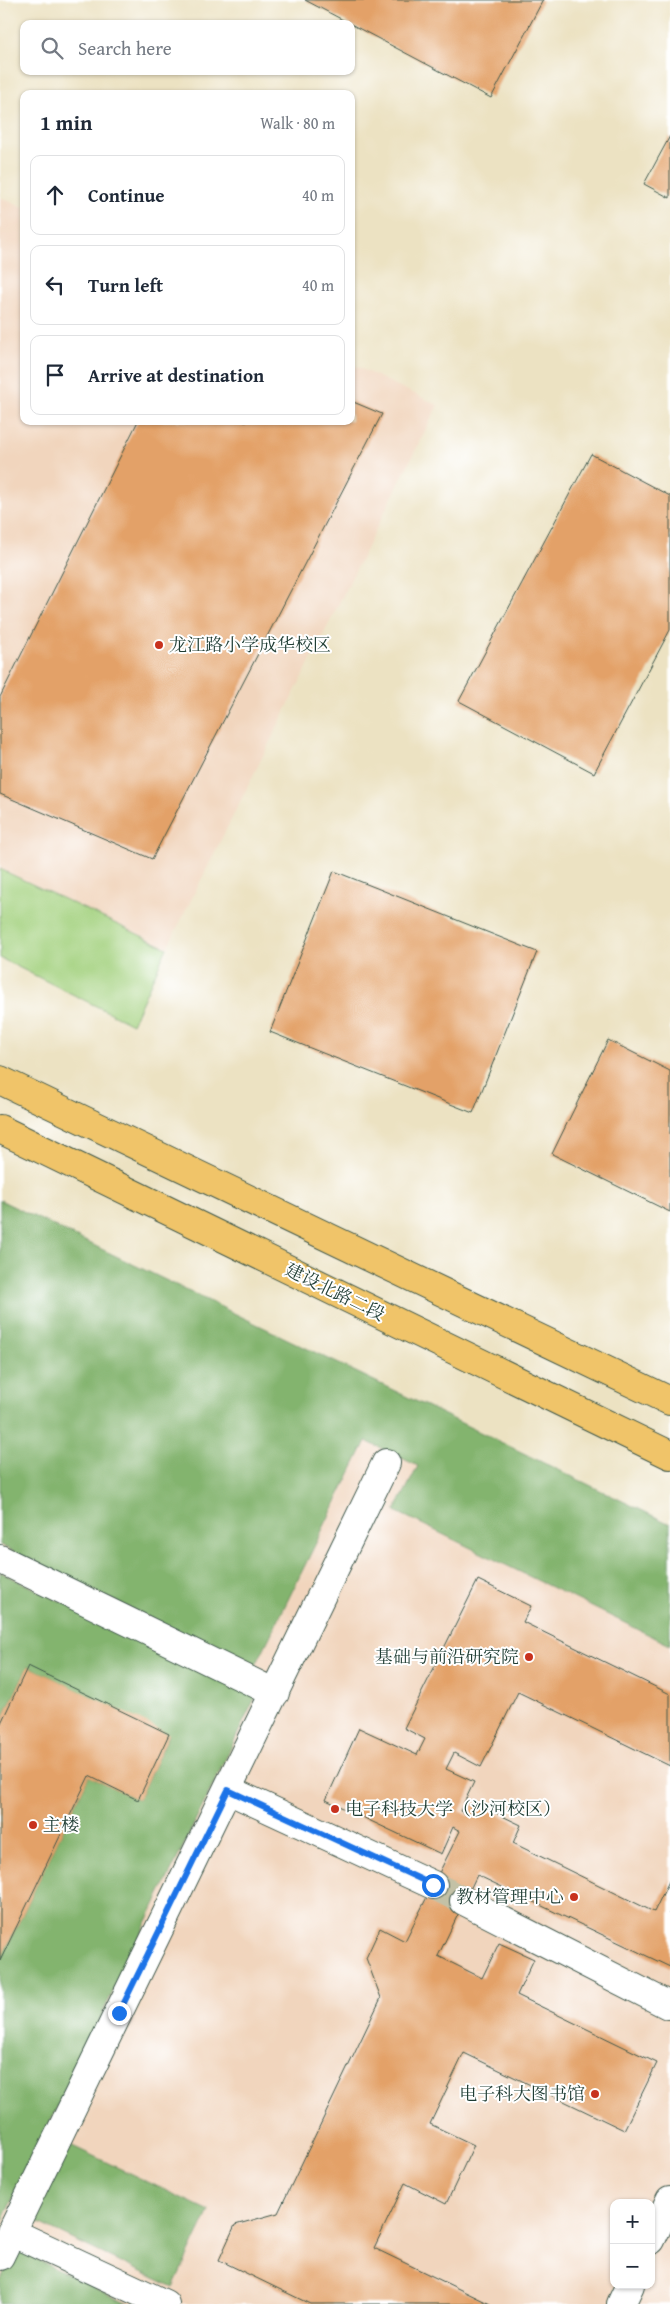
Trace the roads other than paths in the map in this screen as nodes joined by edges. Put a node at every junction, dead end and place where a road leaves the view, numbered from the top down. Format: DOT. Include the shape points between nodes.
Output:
graph roads {
  1 [pos="0,1080"];
  2 [pos="0,1129"];
  3 [pos="670,1401"];
  4 [pos="670,1455"];
  5 [pos="386,1463"];
  6 [pos="0,1559"];
  7 [pos="275,1693"];
  8 [pos="228,1790"];
  9 [pos="433,1885"];
  10 [pos="464,1901"];
  11 [pos="668,2005"];
  12 [pos="670,2200"];
  13 [pos="655,2232"];
  14 [pos="6,2244"];
  15 [pos="628,2289"];
  16 [pos="165,2304"];
  17 [pos="621,2304"];
  1 -- 3 [label="main road"];
  2 -- 4 [label="main road, 建设北路二段"];
  5 -- 7 [label="lane"];
  6 -- 7 [label="lane"];
  7 -- 8 [label="lane"];
  8 -- 9 [label="lane"];
  8 -- 14 [label="lane"];
  10 -- 11 [label="lane"];
  12 -- 13 [label="lane"];
  14 -- 16 [label="lane"];
  15 -- 17 [label="lane"];
}
